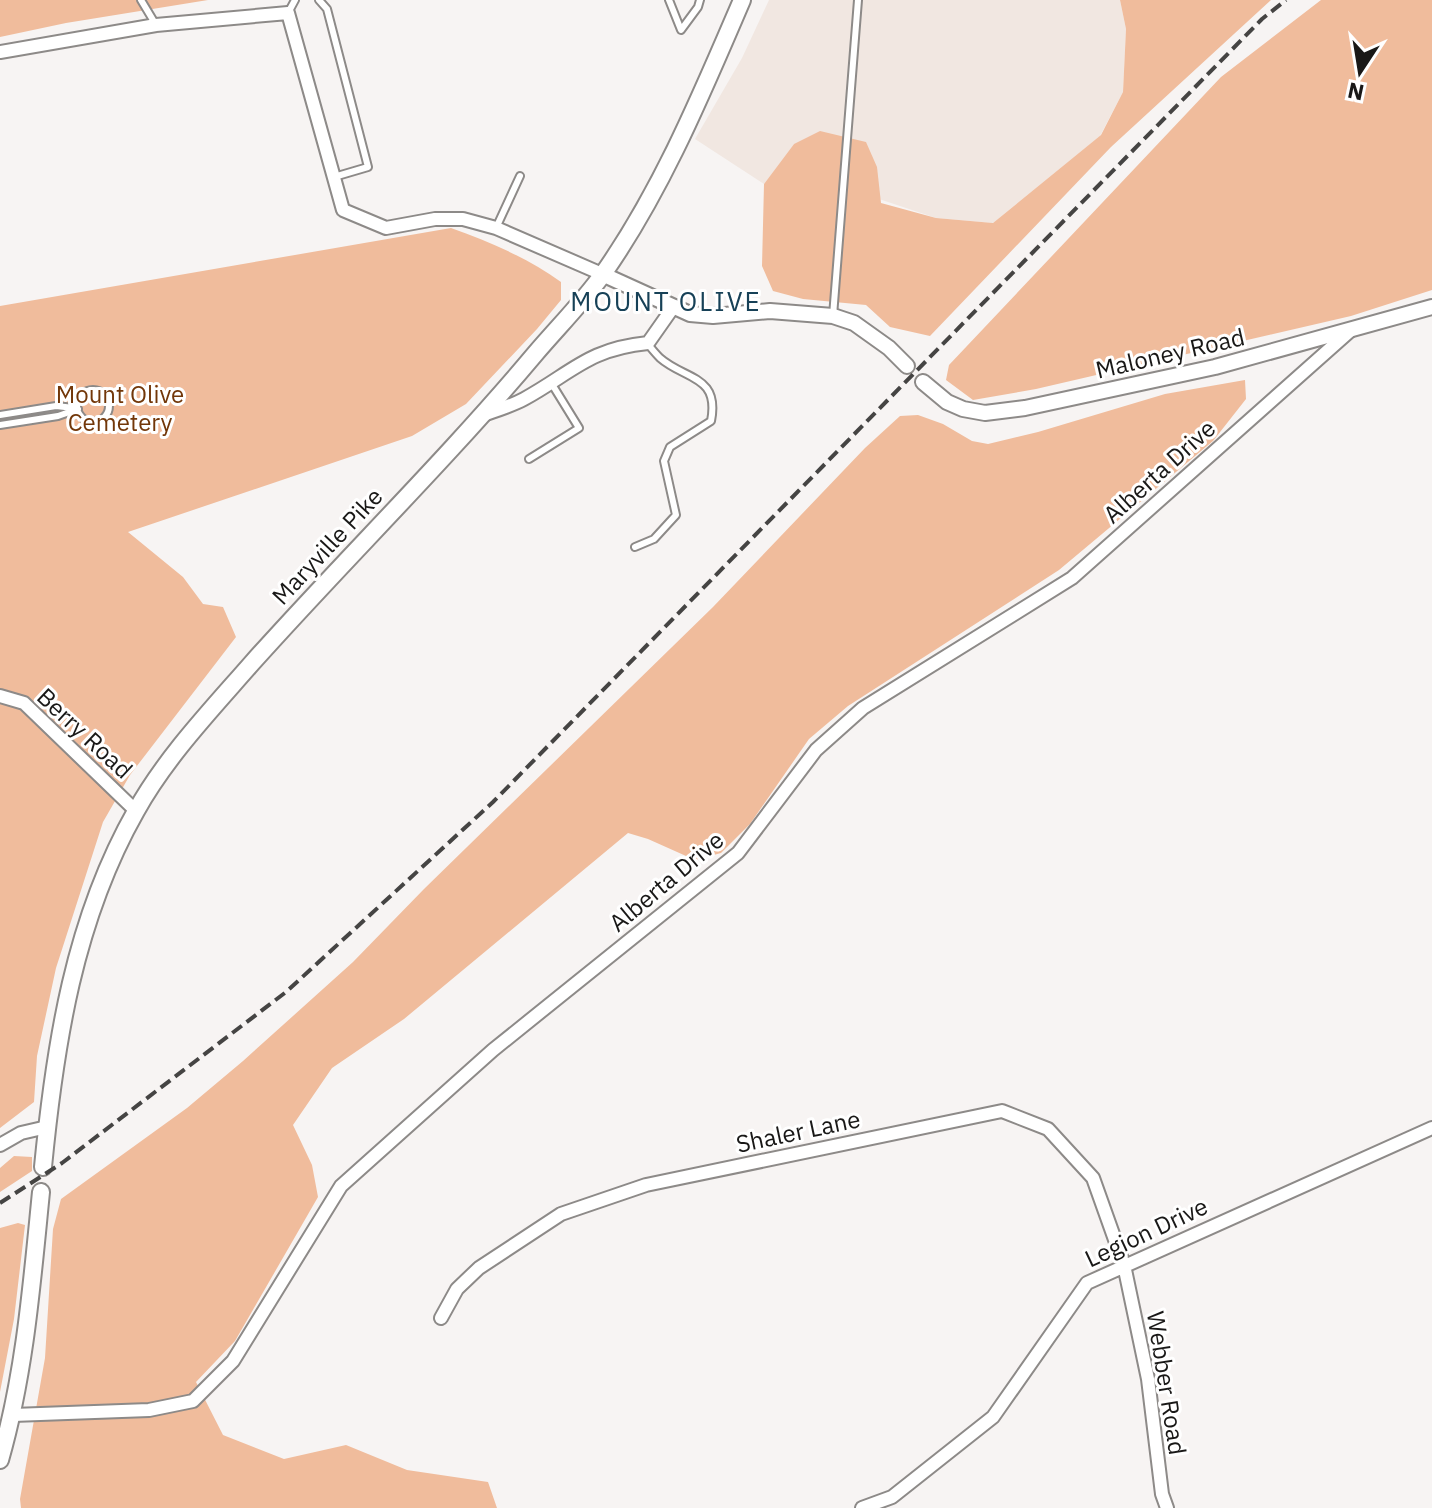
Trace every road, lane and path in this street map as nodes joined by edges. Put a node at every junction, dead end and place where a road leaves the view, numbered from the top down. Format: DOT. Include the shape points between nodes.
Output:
graph roads {
  1 [pos="141,0"];
  2 [pos="295,0"];
  3 [pos="319,0"];
  4 [pos="669,0"];
  5 [pos="700,0"];
  6 [pos="742,0"];
  7 [pos="858,0"];
  8 [pos="288,13"];
  9 [pos="156,25"];
  10 [pos="0,52"];
  11 [pos="520,176"];
  12 [pos="334,177"];
  13 [pos="496,228"];
  14 [pos="602,274"];
  15 [pos="674,306"];
  16 [pos="1432,307"];
  17 [pos="833,316"];
  18 [pos="1354,328"];
  19 [pos="647,343"];
  20 [pos="907,366"];
  21 [pos="550,381"];
  22 [pos="923,382"];
  23 [pos="78,409"];
  24 [pos="0,415"];
  25 [pos="483,415"];
  26 [pos="0,425"];
  27 [pos="529,459"];
  28 [pos="635,547"];
  29 [pos="0,696"];
  30 [pos="136,811"];
  31 [pos="47,1127"];
  32 [pos="1432,1128"];
  33 [pos="0,1145"];
  34 [pos="43,1167"];
  35 [pos="41,1192"];
  36 [pos="1124,1265"];
  37 [pos="441,1318"];
  38 [pos="13,1415"];
  39 [pos="0,1460"];
  40 [pos="862,1508"];
  41 [pos="1167,1508"];
  1 -- 9 [label="lane"];
  2 -- 8 [label="lane"];
  3 -- 12 [label="lane" via="327,9 368,167"];
  4 -- 5 [label="lane" via="681,30"];
  6 -- 14 [label="main road, Maryville Pike" via="663,175"];
  7 -- 17 [label="lane"];
  8 -- 9 [label="street"];
  8 -- 12 [label="street"];
  9 -- 10 [label="street"];
  11 -- 13 [label="lane"];
  12 -- 13 [label="street" via="343,210 386,228 463,219"];
  13 -- 14 [label="street"];
  14 -- 15 [label="street"];
  14 -- 25 [label="main road, Maryville Pike"];
  15 -- 17 [label="street" via="713,316 770,311"];
  15 -- 19 [label="street"];
  16 -- 18 [label="street, Maloney Road"];
  17 -- 20 [label="street" via="854,323"];
  18 -- 22 [label="street, Maloney Road" via="1215,367 1025,408 985,413 947,402"];
  18 -- 38 [label="street, Alberta Drive" via="1072,578 863,708 816,750 738,853 493,1050 341,1186 233,1361 193,1401 149,1410"];
  19 -- 21 [label="street" via="595,354"];
  19 -- 28 [label="lane" via="659,357 702,381 713,409 711,421 670,447 664,461 676,515 654,539"];
  21 -- 25 [label="street"];
  21 -- 27 [label="lane" via="579,428"];
  23 -- 23 [label="lane" via="87,420 97,421 106,415 108,400 91,390 82,395"];
  23 -- 24 [label="lane" via="56,406"];
  23 -- 26 [label="lane"];
  25 -- 30 [label="main road, Maryville Pike" via="297,612 206,716"];
  29 -- 30 [label="street, Berry Road" via="24,703"];
  30 -- 31 [label="main road, Maryville Pike" via="76,957"];
  31 -- 33 [label="street"];
  31 -- 34 [label="main road, Maryville Pike"];
  32 -- 36 [label="street, Legion Drive"];
  35 -- 38 [label="main road"];
  36 -- 37 [label="street, Shaler Lane" via="1093,1178 1048,1129 1002,1111 646,1185 561,1214 479,1268 457,1289"];
  36 -- 40 [label="street, Legion Drive" via="1087,1283 993,1417 892,1497"];
  36 -- 41 [label="street, Webber Road"];
  38 -- 39 [label="main road"];
}
